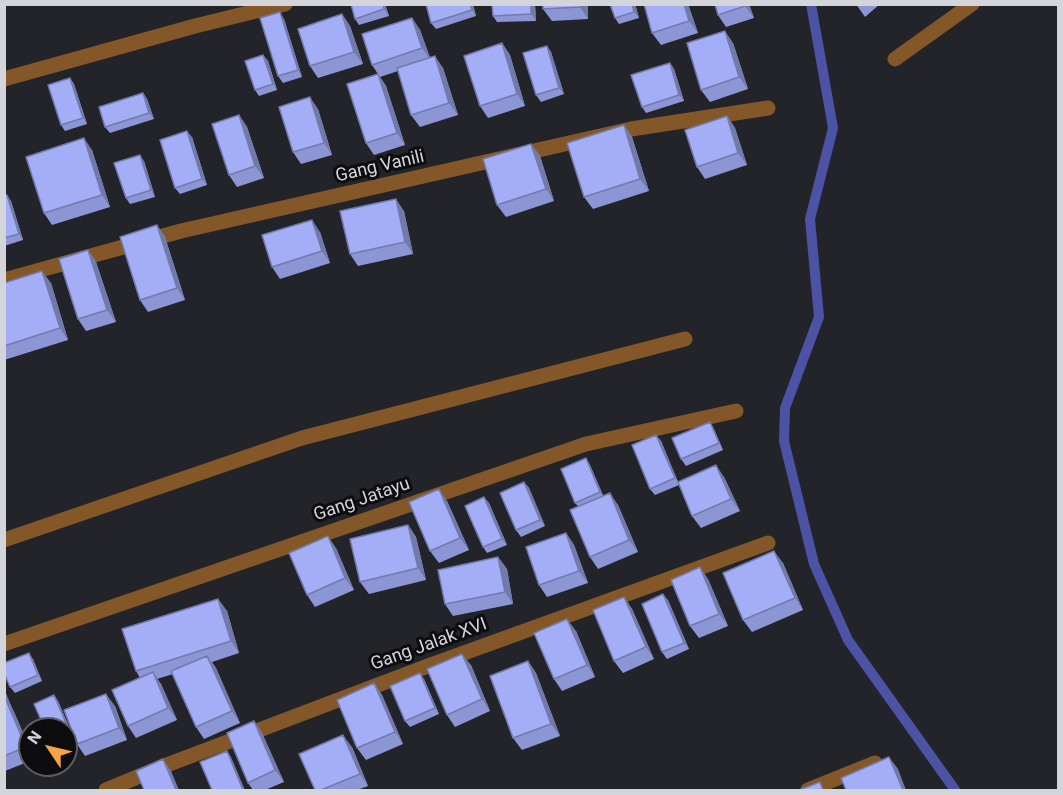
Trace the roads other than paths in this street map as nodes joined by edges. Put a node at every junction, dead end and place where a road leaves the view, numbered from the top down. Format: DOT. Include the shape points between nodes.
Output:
graph roads {
  1 [pos="285,4"];
  2 [pos="972,4"];
  3 [pos="895,59"];
  4 [pos="4,79"];
  5 [pos="768,108"];
  6 [pos="4,280"];
  7 [pos="685,339"];
  8 [pos="736,411"];
  9 [pos="4,540"];
  10 [pos="768,543"];
  11 [pos="4,644"];
  12 [pos="875,763"];
  13 [pos="106,790"];
  14 [pos="808,790"];
  1 -- 4 [label="street"];
  2 -- 3 [label="street"];
  5 -- 6 [label="street, Gang Vanili" via="631,129 181,231"];
  7 -- 9 [label="street" via="302,438"];
  8 -- 11 [label="street, Gang Jatayu" via="586,444"];
  10 -- 13 [label="street, Gang Jalak XVI" via="428,666"];
  12 -- 14 [label="street"];
}
